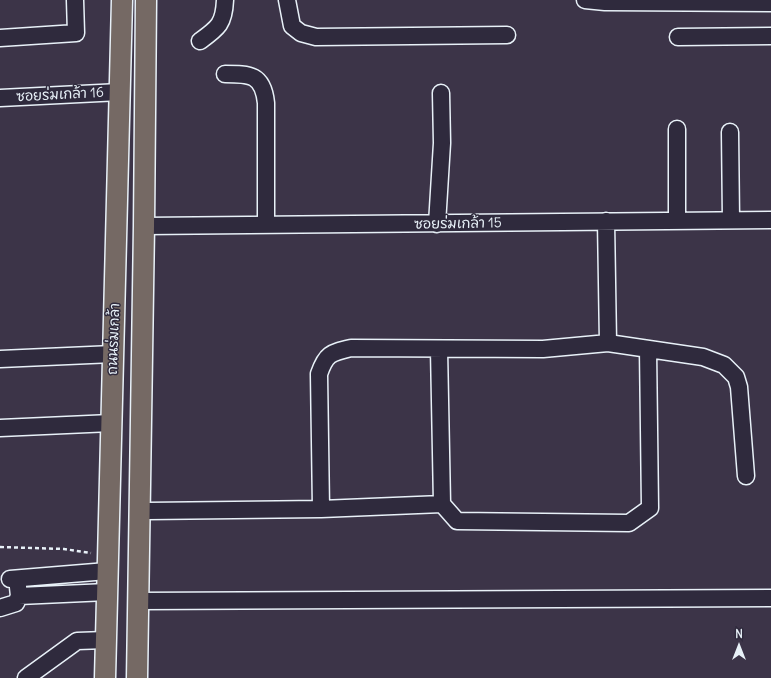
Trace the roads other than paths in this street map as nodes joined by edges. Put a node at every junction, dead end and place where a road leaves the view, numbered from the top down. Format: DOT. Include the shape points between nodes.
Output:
graph roads {
  1 [pos="75,0"];
  2 [pos="122,0"];
  3 [pos="146,0"];
  4 [pos="225,0"];
  5 [pos="287,0"];
  6 [pos="585,0"];
  7 [pos="771,3"];
  8 [pos="508,36"];
  9 [pos="771,36"];
  10 [pos="678,37"];
  11 [pos="0,38"];
  12 [pos="200,42"];
  13 [pos="225,74"];
  14 [pos="120,92"];
  15 [pos="440,94"];
  16 [pos="0,98"];
  17 [pos="677,129"];
  18 [pos="730,132"];
  19 [pos="731,220"];
  20 [pos="771,220"];
  21 [pos="606,221"];
  22 [pos="677,221"];
  23 [pos="437,224"];
  24 [pos="266,225"];
  25 [pos="144,226"];
  26 [pos="608,343"];
  27 [pos="439,348"];
  28 [pos="648,349"];
  29 [pos="113,354"];
  30 [pos="0,359"];
  31 [pos="111,422"];
  32 [pos="0,428"];
  33 [pos="746,476"];
  34 [pos="442,504"];
  35 [pos="321,509"];
  36 [pos="147,511"];
  37 [pos="108,564"];
  38 [pos="5,578"];
  39 [pos="107,592"];
  40 [pos="19,596"];
  41 [pos="771,598"];
  42 [pos="138,601"];
  43 [pos="0,608"];
  44 [pos="106,640"];
  45 [pos="26,678"];
  46 [pos="105,678"];
  47 [pos="137,678"];
  1 -- 11 [label="street" via="76,33"];
  2 -- 14 [label="main road, ถนนร่มเกล้า"];
  3 -- 25 [label="main road, ถนนร่มเกล้า"];
  4 -- 12 [label="street" via="222,21 217,29"];
  5 -- 8 [label="street" via="292,26 301,33 316,37"];
  6 -- 7 [label="street"];
  9 -- 10 [label="street"];
  13 -- 24 [label="street" via="247,74 258,79 264,88"];
  14 -- 16 [label="street, ซอยร่มเกล้า 16"];
  14 -- 29 [label="main road, ถนนร่มเกล้า"];
  15 -- 23 [label="street" via="442,143"];
  17 -- 22 [label="street"];
  18 -- 19 [label="street"];
  19 -- 20 [label="street, ซอยร่มเกล้า 15"];
  19 -- 22 [label="street, ซอยร่มเกล้า 15"];
  21 -- 22 [label="street, ซอยร่มเกล้า 15"];
  21 -- 23 [label="street, ซอยร่มเกล้า 15"];
  21 -- 26 [label="street"];
  23 -- 24 [label="street, ซอยร่มเกล้า 15"];
  24 -- 25 [label="street, ซอยร่มเกล้า 15"];
  25 -- 42 [label="main road, ถนนร่มเกล้า"];
  26 -- 27 [label="street" via="543,349"];
  26 -- 28 [label="street"];
  27 -- 34 [label="street"];
  27 -- 35 [label="street" via="351,348 332,352 324,360 319,374"];
  28 -- 33 [label="street" via="703,357 724,365 736,377"];
  28 -- 34 [label="street" via="650,508 629,522 457,521"];
  29 -- 30 [label="street"];
  29 -- 31 [label="main road, ถนนร่มเกล้า"];
  31 -- 32 [label="street"];
  31 -- 37 [label="main road, ถนนร่มเกล้า"];
  34 -- 35 [label="street"];
  35 -- 36 [label="street"];
  37 -- 38 [label="street"];
  37 -- 39 [label="main road, ถนนร่มเกล้า"];
  38 -- 40 [label="street" via="15,582"];
  39 -- 40 [label="street"];
  39 -- 44 [label="main road, ถนนร่มเกล้า"];
  40 -- 43 [label="street" via="16,603"];
  41 -- 42 [label="street"];
  42 -- 47 [label="main road, ถนนร่มเกล้า"];
  44 -- 45 [label="street" via="77,641"];
  44 -- 46 [label="main road, ถนนร่มเกล้า"];
}
